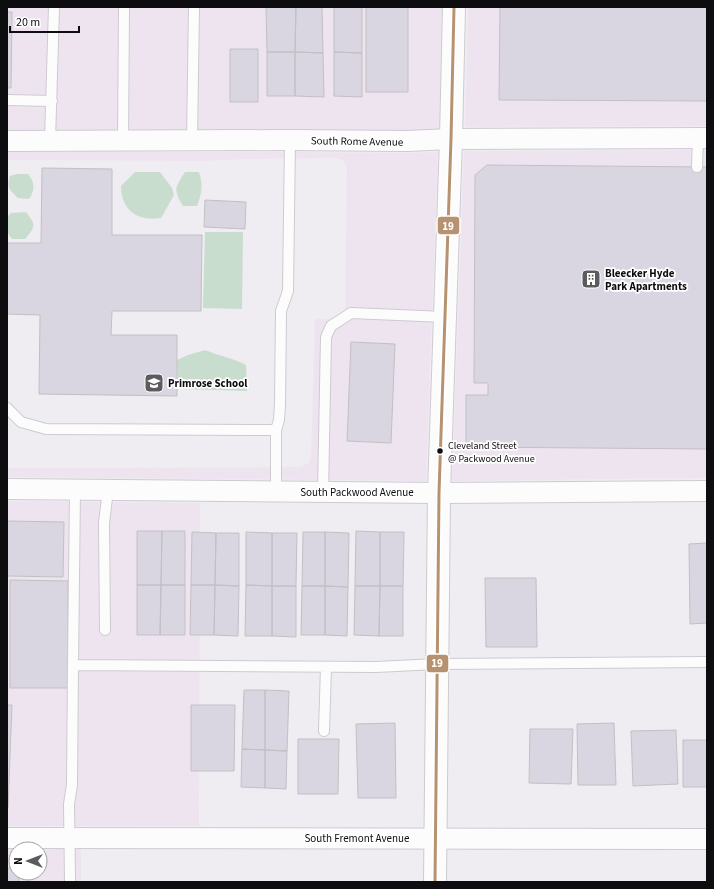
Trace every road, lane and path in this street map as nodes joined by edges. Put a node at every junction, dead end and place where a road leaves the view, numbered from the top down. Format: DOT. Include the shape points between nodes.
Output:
graph roads {
  1 [pos="54,7"];
  2 [pos="124,7"];
  3 [pos="194,7"];
  4 [pos="454,7"];
  5 [pos="7,100"];
  6 [pos="52,101"];
  7 [pos="702,138"];
  8 [pos="451,139"];
  9 [pos="50,140"];
  10 [pos="123,140"];
  11 [pos="192,140"];
  12 [pos="290,140"];
  13 [pos="7,141"];
  14 [pos="697,167"];
  15 [pos="445,317"];
  16 [pos="7,408"];
  17 [pos="276,430"];
  18 [pos="7,489"];
  19 [pos="75,490"];
  20 [pos="108,490"];
  21 [pos="276,491"];
  22 [pos="707,491"];
  23 [pos="323,492"];
  24 [pos="439,493"];
  25 [pos="105,630"];
  26 [pos="707,662"];
  27 [pos="437,664"];
  28 [pos="73,665"];
  29 [pos="326,667"];
  30 [pos="324,731"];
  31 [pos="7,838"];
  32 [pos="70,838"];
  33 [pos="435,839"];
  34 [pos="707,839"];
  35 [pos="70,882"];
  36 [pos="435,882"];
  1 -- 6 [label="lane"];
  2 -- 10 [label="lane"];
  3 -- 11 [label="lane"];
  4 -- 8 [label="main road"];
  5 -- 6 [label="lane"];
  6 -- 9 [label="lane"];
  7 -- 8 [label="street, South Rome Avenue"];
  7 -- 14 [label="lane"];
  8 -- 12 [label="street, South Rome Avenue" via="407,142"];
  8 -- 15 [label="main road"];
  9 -- 10 [label="street, South Rome Avenue"];
  9 -- 13 [label="street, South Rome Avenue"];
  10 -- 11 [label="street, South Rome Avenue"];
  11 -- 12 [label="street, South Rome Avenue"];
  12 -- 17 [label="lane" via="288,291 281,311 280,404"];
  15 -- 23 [label="lane" via="351,313 331,326 326,337"];
  15 -- 24 [label="main road"];
  16 -- 17 [label="lane" via="22,422 46,429"];
  17 -- 21 [label="lane"];
  18 -- 19 [label="street, South Packwood Avenue"];
  19 -- 20 [label="street, South Packwood Avenue"];
  19 -- 28 [label="lane"];
  20 -- 21 [label="street, South Packwood Avenue"];
  20 -- 25 [label="lane" via="104,523"];
  21 -- 23 [label="street, South Packwood Avenue"];
  22 -- 24 [label="street, South Packwood Avenue"];
  23 -- 24 [label="street, South Packwood Avenue"];
  24 -- 27 [label="main road"];
  26 -- 27 [label="lane"];
  27 -- 29 [label="lane"];
  27 -- 33 [label="main road"];
  28 -- 29 [label="lane"];
  28 -- 32 [label="lane"];
  29 -- 30 [label="lane"];
  31 -- 32 [label="street, South Fremont Avenue"];
  32 -- 33 [label="street, South Fremont Avenue"];
  32 -- 35 [label="lane"];
  33 -- 34 [label="street, South Fremont Avenue"];
  33 -- 36 [label="main road"];
}
